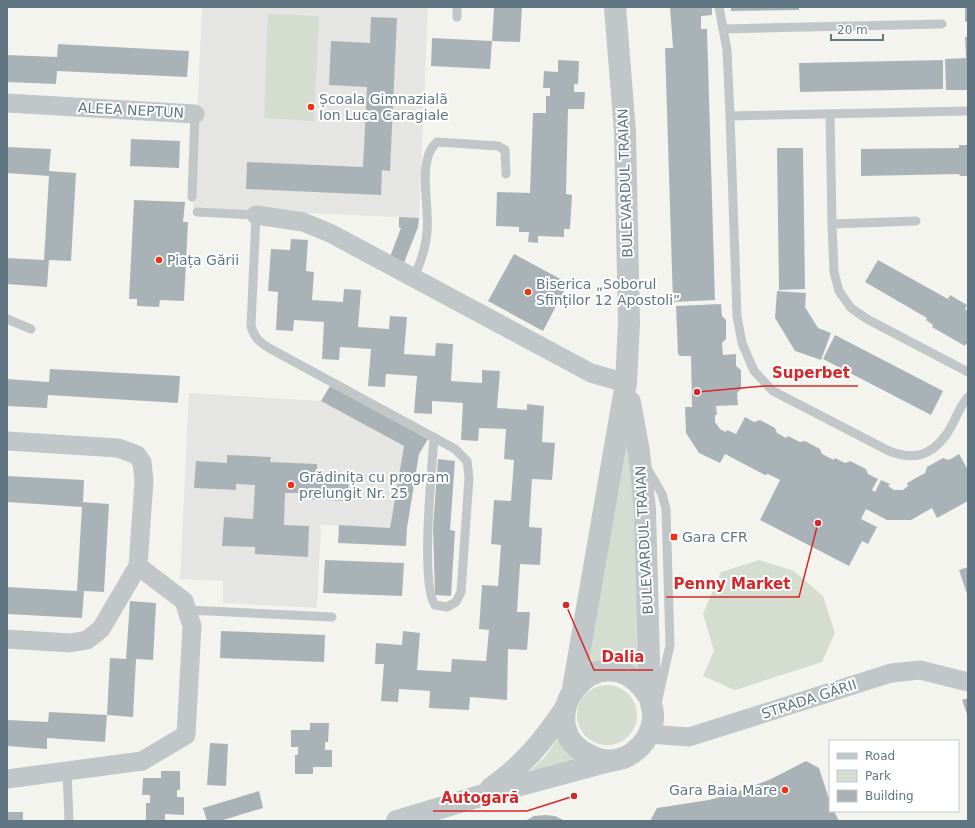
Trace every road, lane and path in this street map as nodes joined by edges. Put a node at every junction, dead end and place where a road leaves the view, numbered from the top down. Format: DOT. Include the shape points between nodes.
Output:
graph roads {
  1 [pos="457,7"];
  2 [pos="615,7"];
  3 [pos="719,7"];
  4 [pos="457,17"];
  5 [pos="942,24"];
  6 [pos="723,29"];
  7 [pos="7,103"];
  8 [pos="968,111"];
  9 [pos="196,114"];
  10 [pos="830,114"];
  11 [pos="730,116"];
  12 [pos="506,174"];
  13 [pos="192,197"];
  14 [pos="197,212"];
  15 [pos="256,215"];
  16 [pos="916,221"];
  17 [pos="832,224"];
  18 [pos="414,278"];
  19 [pos="7,319"];
  20 [pos="31,329"];
  21 [pos="968,372"];
  22 [pos="626,383"];
  23 [pos="968,397"];
  24 [pos="434,437"];
  25 [pos="7,441"];
  26 [pos="138,566"];
  27 [pos="187,610"];
  28 [pos="332,617"];
  29 [pos="7,639"];
  30 [pos="968,682"];
  31 [pos="573,689"];
  32 [pos="565,709"];
  33 [pos="651,717"];
  34 [pos="615,760"];
  35 [pos="67,771"];
  36 [pos="7,779"];
  37 [pos="480,796"];
  38 [pos="408,819"];
  39 [pos="69,821"];
  1 -- 4 [label="lane"];
  2 -- 22 [label="street, BULEVARDUL TRAIAN" via="625,132 629,323"];
  3 -- 6 [label="lane"];
  5 -- 6 [label="lane"];
  6 -- 11 [label="lane" via="728,50"];
  7 -- 9 [label="street, ALEEA NEPTUN"];
  8 -- 10 [label="lane"];
  9 -- 13 [label="lane, ALEEA NEPTUN"];
  10 -- 11 [label="lane"];
  10 -- 17 [label="lane"];
  11 -- 23 [label="lane" via="737,316 742,343 754,371 773,391 905,457 922,455 935,447 946,435"];
  12 -- 18 [label="lane" via="505,150 498,146 437,142 430,148 425,164 428,230 423,256"];
  14 -- 15 [label="lane"];
  15 -- 18 [label="street" via="303,222 317,227"];
  15 -- 24 [label="lane" via="251,326 257,339 269,348"];
  16 -- 17 [label="lane"];
  17 -- 21 [label="lane" via="834,272 839,291 851,308"];
  18 -- 22 [label="street" via="591,373"];
  19 -- 20 [label="lane"];
  22 -- 31 [label="street, BULEVARDUL TRAIAN"];
  22 -- 33 [label="street, BULEVARDUL TRAIAN" via="645,510"];
  24 -- 24 [label="lane" via="428,528 430,588 435,605 447,608 456,602 461,592 469,469 462,454"];
  25 -- 26 [label="street" via="118,448 137,455 142,462 144,481"];
  26 -- 27 [label="street" via="184,601"];
  26 -- 29 [label="street" via="101,629 88,640 70,643"];
  27 -- 28 [label="lane"];
  27 -- 35 [label="street" via="192,626 186,735 142,761"];
  30 -- 33 [label="street, STRADA GĂRII" via="920,670 905,670 689,737"];
  31 -- 32 [label="street"];
  31 -- 33 [label="street" via="585,678 599,672 615,671 630,676 642,685"];
  32 -- 34 [label="street" via="564,722 576,747 601,760"];
  32 -- 37 [label="street" via="528,759"];
  33 -- 34 [label="street" via="644,744 636,752"];
  34 -- 37 [label="street"];
  35 -- 36 [label="street"];
  35 -- 39 [label="lane"];
  37 -- 38 [label="street"];
}
